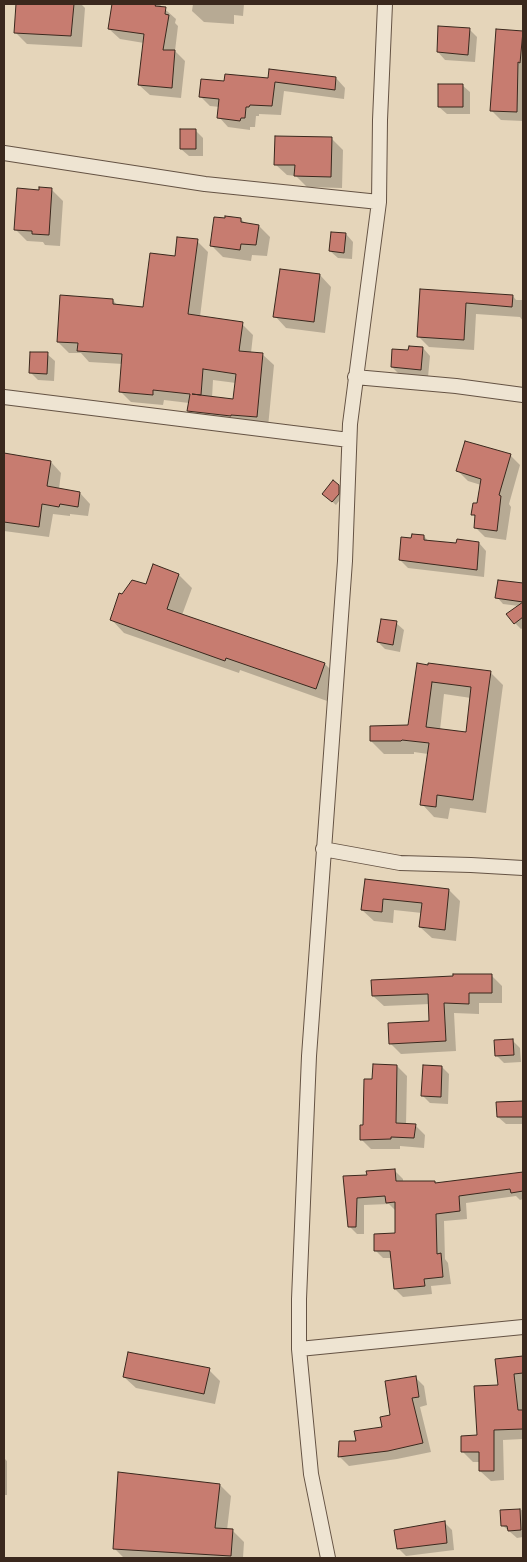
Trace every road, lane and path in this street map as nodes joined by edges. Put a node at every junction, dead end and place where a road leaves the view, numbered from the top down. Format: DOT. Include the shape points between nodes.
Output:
graph roads {
  1 [pos="385,4"];
  2 [pos="4,153"];
  3 [pos="379,202"];
  4 [pos="355,376"];
  5 [pos="523,395"];
  6 [pos="4,397"];
  7 [pos="349,440"];
  8 [pos="323,849"];
  9 [pos="523,868"];
  10 [pos="523,1327"];
  11 [pos="299,1349"];
  12 [pos="328,1558"];
  1 -- 3 [label="street"];
  2 -- 3 [label="street" via="205,184"];
  3 -- 4 [label="street"];
  4 -- 5 [label="street"];
  4 -- 7 [label="street"];
  6 -- 7 [label="street"];
  7 -- 8 [label="street" via="345,561"];
  8 -- 9 [label="street" via="400,863"];
  8 -- 11 [label="street" via="308,1056"];
  10 -- 11 [label="street"];
  11 -- 12 [label="street" via="311,1474"];
}
